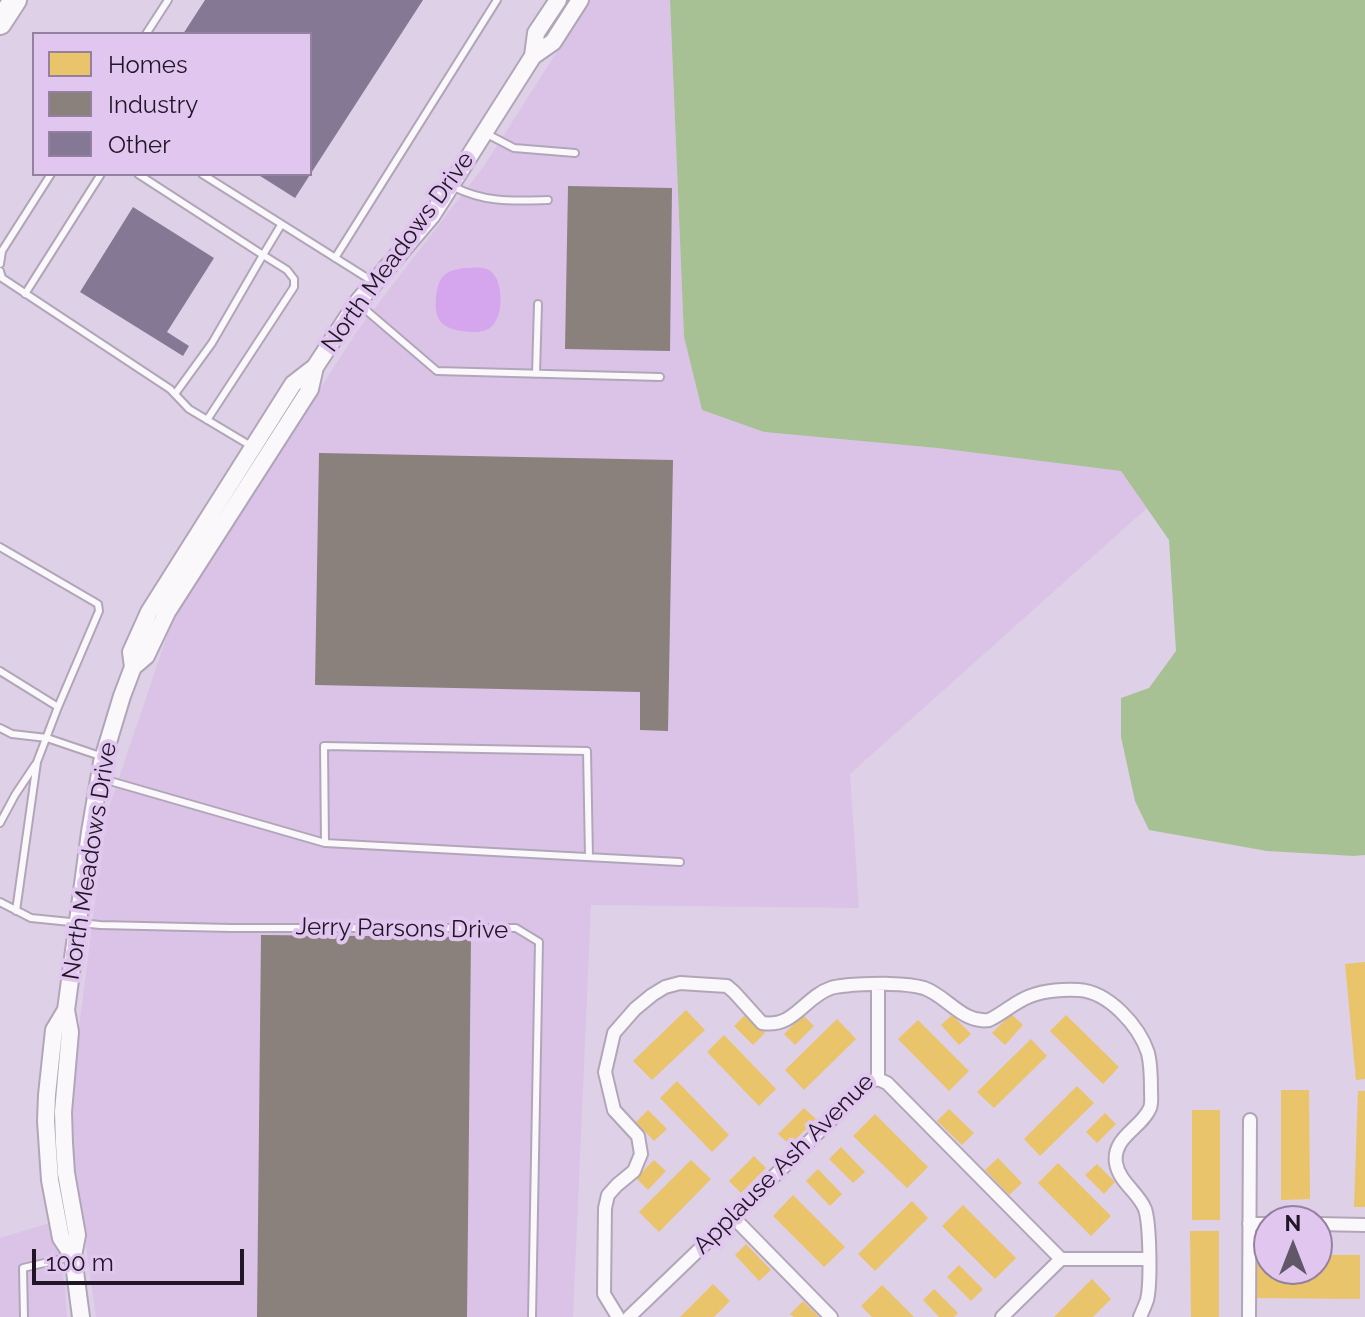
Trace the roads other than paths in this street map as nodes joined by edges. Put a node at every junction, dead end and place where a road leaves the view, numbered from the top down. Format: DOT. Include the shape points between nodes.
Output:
graph roads {
  1 [pos="15,0"];
  2 [pos="168,0"];
  3 [pos="497,0"];
  4 [pos="558,0"];
  5 [pos="580,0"];
  6 [pos="0,23"];
  7 [pos="147,32"];
  8 [pos="533,56"];
  9 [pos="484,132"];
  10 [pos="575,153"];
  11 [pos="50,176"];
  12 [pos="100,176"];
  13 [pos="141,176"];
  14 [pos="205,176"];
  15 [pos="451,185"];
  16 [pos="548,200"];
  17 [pos="281,225"];
  18 [pos="263,255"];
  19 [pos="335,258"];
  20 [pos="0,264"];
  21 [pos="0,271"];
  22 [pos="374,282"];
  23 [pos="25,294"];
  24 [pos="357,303"];
  25 [pos="538,304"];
  26 [pos="536,374"];
  27 [pos="660,377"];
  28 [pos="175,394"];
  29 [pos="207,420"];
  30 [pos="260,451"];
  31 [pos="0,547"];
  32 [pos="0,671"];
  33 [pos="58,707"];
  34 [pos="0,728"];
  35 [pos="47,738"];
  36 [pos="103,757"];
  37 [pos="37,762"];
  38 [pos="99,778"];
  39 [pos="1,818"];
  40 [pos="325,843"];
  41 [pos="589,857"];
  42 [pos="680,862"];
  43 [pos="0,902"];
  44 [pos="16,911"];
  45 [pos="78,923"];
  46 [pos="878,985"];
  47 [pos="878,1079"];
  48 [pos="1250,1120"];
  49 [pos="733,1217"];
  50 [pos="1249,1224"];
  51 [pos="1253,1224"];
  52 [pos="1333,1224"];
  53 [pos="1365,1225"];
  54 [pos="73,1256"];
  55 [pos="1061,1259"];
  56 [pos="1148,1259"];
  57 [pos="24,1317"];
  58 [pos="81,1317"];
  59 [pos="532,1317"];
  60 [pos="618,1317"];
  61 [pos="629,1317"];
  62 [pos="831,1317"];
  63 [pos="1002,1317"];
  64 [pos="1140,1317"];
  65 [pos="1249,1317"];
  1 -- 6 [label="highway"];
  2 -- 7 [label="lane"];
  3 -- 19 [label="lane"];
  4 -- 8 [label="street, North Meadows Drive" via="536,33"];
  5 -- 8 [label="street, North Meadows Drive" via="553,42"];
  8 -- 9 [label="street, North Meadows Drive"];
  9 -- 10 [label="lane" via="514,148"];
  9 -- 15 [label="street, North Meadows Drive"];
  11 -- 20 [label="lane" via="2,251"];
  12 -- 23 [label="lane"];
  13 -- 18 [label="lane"];
  14 -- 17 [label="lane"];
  15 -- 16 [label="lane" via="486,199"];
  15 -- 22 [label="street, North Meadows Drive"];
  17 -- 18 [label="lane"];
  17 -- 19 [label="lane"];
  18 -- 28 [label="lane"];
  18 -- 29 [label="lane" via="287,270 294,287"];
  19 -- 22 [label="lane"];
  21 -- 23 [label="lane"];
  22 -- 24 [label="street, North Meadows Drive"];
  23 -- 28 [label="lane"];
  24 -- 26 [label="lane" via="437,371"];
  24 -- 30 [label="street, North Meadows Drive" via="315,367 293,384"];
  25 -- 26 [label="lane"];
  26 -- 27 [label="lane"];
  28 -- 29 [label="lane"];
  29 -- 30 [label="lane"];
  30 -- 36 [label="street, North Meadows Drive" via="146,656 133,667"];
  31 -- 33 [label="lane" via="98,604"];
  32 -- 33 [label="lane"];
  33 -- 35 [label="lane"];
  34 -- 35 [label="lane"];
  35 -- 36 [label="lane"];
  35 -- 37 [label="lane"];
  36 -- 38 [label="street, North Meadows Drive"];
  37 -- 39 [label="lane"];
  37 -- 44 [label="lane"];
  38 -- 40 [label="lane"];
  38 -- 45 [label="street, North Meadows Drive"];
  40 -- 41 [label="lane"];
  40 -- 41 [label="lane" via="324,746 587,751"];
  41 -- 42 [label="lane"];
  43 -- 44 [label="lane, Jerry Parsons Drive"];
  44 -- 45 [label="lane, Jerry Parsons Drive" via="31,918"];
  45 -- 54 [label="street, North Meadows Drive" via="66,1010 70,1032 63,1112 77,1235"];
  45 -- 59 [label="lane, Jerry Parsons Drive" via="516,928 539,942"];
  46 -- 47 [label="street, Applause Ash Avenue"];
  46 -- 56 [label="street" via="925,989 981,1022 1050,991 1088,991 1125,1016 1142,1040 1151,1068 1151,1106 1118,1147 1116,1165 1144,1207"];
  46 -- 60 [label="street" via="830,988 774,1025 762,1023 727,986 680,983 665,987 635,1009 614,1033 605,1072 614,1110 638,1136 641,1154 634,1171 608,1195 605,1208 604,1294"];
  47 -- 49 [label="street, Applause Ash Avenue" via="869,1082"];
  47 -- 55 [label="street"];
  48 -- 50 [label="street"];
  49 -- 61 [label="street, Applause Ash Avenue"];
  49 -- 62 [label="street"];
  50 -- 51 [label="street"];
  50 -- 65 [label="street"];
  52 -- 53 [label="street"];
  54 -- 57 [label="lane" via="23,1268"];
  54 -- 58 [label="street, North Meadows Drive"];
  55 -- 56 [label="street"];
  55 -- 63 [label="street"];
  56 -- 64 [label="street" via="1147,1300"];
}
